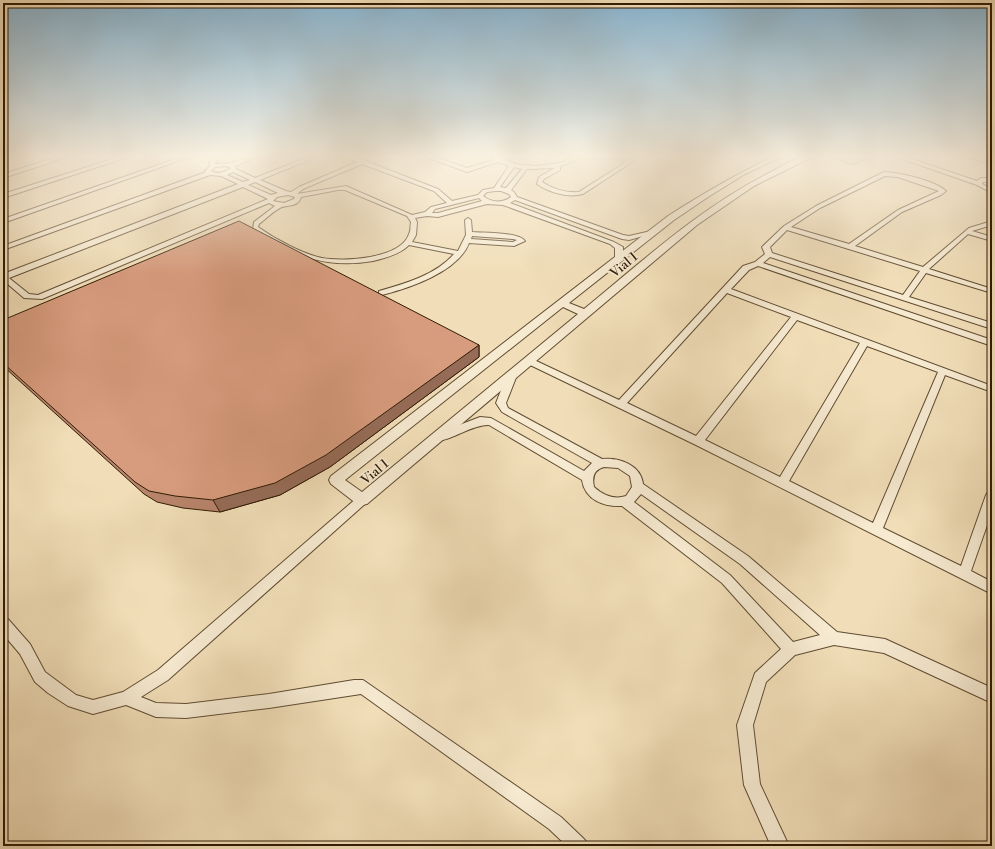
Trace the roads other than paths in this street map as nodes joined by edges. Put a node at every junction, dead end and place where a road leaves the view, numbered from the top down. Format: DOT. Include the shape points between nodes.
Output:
graph roads {
  1 [pos="79,195"];
  2 [pos="150,195"];
  3 [pos="218,195"];
  4 [pos="261,195"];
  5 [pos="281,195"];
  6 [pos="295,195"];
  7 [pos="362,195"];
  8 [pos="441,195"];
  9 [pos="513,195"];
  10 [pos="706,195"];
  11 [pos="735,195"];
  12 [pos="843,195"];
  13 [pos="938,195"];
  14 [pos="480,196"];
  15 [pos="514,198"];
  16 [pos="271,200"];
  17 [pos="487,202"];
  18 [pos="504,203"];
  19 [pos="452,204"];
  20 [pos="280,205"];
  21 [pos="427,214"];
  22 [pos="411,217"];
  23 [pos="468,220"];
  24 [pos="3,221"];
  25 [pos="992,223"];
  26 [pos="786,227"];
  27 [pos="967,232"];
  28 [pos="651,233"];
  29 [pos="469,238"];
  30 [pos="992,239"];
  31 [pos="408,243"];
  32 [pos="850,247"];
  33 [pos="3,248"];
  34 [pos="459,253"];
  35 [pos="769,254"];
  36 [pos="619,258"];
  37 [pos="758,264"];
  38 [pos="814,268"];
  39 [pos="924,270"];
  40 [pos="4,276"];
  41 [pos="806,279"];
  42 [pos="870,287"];
  43 [pos="725,290"];
  44 [pos="992,291"];
  45 [pos="382,293"];
  46 [pos="863,298"];
  47 [pos="904,298"];
  48 [pos="562,303"];
  49 [pos="921,303"];
  50 [pos="586,314"];
  51 [pos="796,316"];
  52 [pos="915,316"];
  53 [pos="992,326"];
  54 [pos="865,341"];
  55 [pos="992,343"];
  56 [pos="529,361"];
  57 [pos="943,370"];
  58 [pos="512,375"];
  59 [pos="992,389"];
  60 [pos="621,404"];
  61 [pos="436,439"];
  62 [pos="698,441"];
  63 [pos="601,463"];
  64 [pos="587,478"];
  65 [pos="782,483"];
  66 [pos="638,486"];
  67 [pos="992,495"];
  68 [pos="362,500"];
  69 [pos="624,501"];
  70 [pos="876,530"];
  71 [pos="964,574"];
  72 [pos="992,588"];
  73 [pos="3,624"];
  74 [pos="834,638"];
  75 [pos="791,649"];
  76 [pos="992,696"];
  77 [pos="126,698"];
  78 [pos="580,846"];
  79 [pos="780,846"];
  1 -- 24 [label="street"];
  2 -- 33 [label="street"];
  3 -- 40 [label="street"];
  4 -- 16 [label="street"];
  5 -- 16 [label="street"];
  6 -- 20 [label="street" via="297,200 294,202"];
  7 -- 22 [label="street"];
  8 -- 19 [label="street"];
  9 -- 15 [label="street"];
  10 -- 28 [label="street, Vial 1"];
  11 -- 50 [label="street, Vial 1" via="694,223"];
  12 -- 26 [label="street"];
  13 -- 32 [label="street" via="900,211"];
  14 -- 17 [label="street"];
  14 -- 19 [label="street"];
  15 -- 18 [label="street"];
  15 -- 28 [label="street" via="622,237"];
  16 -- 20 [label="street"];
  16 -- 40 [label="street" via="39,297 27,296"];
  17 -- 18 [label="street"];
  17 -- 21 [label="street" via="438,215"];
  18 -- 36 [label="street" via="612,243 619,247"];
  19 -- 21 [label="street" via="433,208"];
  20 -- 31 [label="street" via="256,224 255,228 315,258 335,262 362,261 389,254"];
  21 -- 22 [label="street"];
  22 -- 31 [label="street" via="415,228"];
  23 -- 29 [label="street"];
  25 -- 27 [label="street"];
  26 -- 32 [label="street"];
  26 -- 35 [label="street" via="766,247"];
  27 -- 30 [label="street"];
  27 -- 39 [label="street"];
  28 -- 36 [label="street, Vial 1"];
  29 -- 29 [label="street" via="514,244 522,241 518,238"];
  29 -- 34 [label="street"];
  31 -- 34 [label="street"];
  32 -- 39 [label="street"];
  34 -- 45 [label="street" via="433,273"];
  35 -- 37 [label="street"];
  35 -- 38 [label="street"];
  36 -- 48 [label="street, Vial 1"];
  37 -- 41 [label="street"];
  37 -- 43 [label="street" via="746,268"];
  38 -- 41 [label="street"];
  38 -- 42 [label="street"];
  39 -- 44 [label="street"];
  39 -- 47 [label="street"];
  41 -- 46 [label="street"];
  42 -- 46 [label="street"];
  42 -- 47 [label="street"];
  43 -- 51 [label="street"];
  43 -- 60 [label="street"];
  46 -- 52 [label="street"];
  47 -- 49 [label="street"];
  48 -- 50 [label="street"];
  48 -- 68 [label="street, Vial 1" via="336,480"];
  49 -- 52 [label="street"];
  49 -- 53 [label="street"];
  50 -- 56 [label="street, Vial 1"];
  51 -- 54 [label="street"];
  51 -- 62 [label="street"];
  52 -- 55 [label="street"];
  54 -- 57 [label="street"];
  54 -- 65 [label="street"];
  56 -- 58 [label="street, Vial 1"];
  56 -- 60 [label="street"];
  57 -- 59 [label="street"];
  57 -- 70 [label="street"];
  58 -- 61 [label="street, Vial 1"];
  58 -- 63 [label="street" via="502,403 505,410"];
  60 -- 62 [label="street"];
  61 -- 64 [label="street" via="480,421 490,422"];
  61 -- 68 [label="street, Vial 1"];
  62 -- 65 [label="street"];
  63 -- 64 [label="street" via="591,469"];
  63 -- 66 [label="street" via="614,463 626,467 635,475"];
  64 -- 69 [label="street" via="589,488 597,497 610,502"];
  65 -- 70 [label="street"];
  66 -- 69 [label="street" via="634,496"];
  66 -- 74 [label="street" via="744,560"];
  67 -- 71 [label="street"];
  68 -- 77 [label="street" via="163,675"];
  69 -- 75 [label="street" via="726,580"];
  70 -- 71 [label="street"];
  71 -- 72 [label="street"];
  73 -- 77 [label="street" via="25,648 40,677 74,701 93,707"];
  74 -- 75 [label="street"];
  74 -- 76 [label="street" via="885,646"];
  75 -- 79 [label="street" via="760,678 745,725 752,785"];
  77 -- 78 [label="street" via="156,710 186,711 354,687 363,688 555,823"];
}
